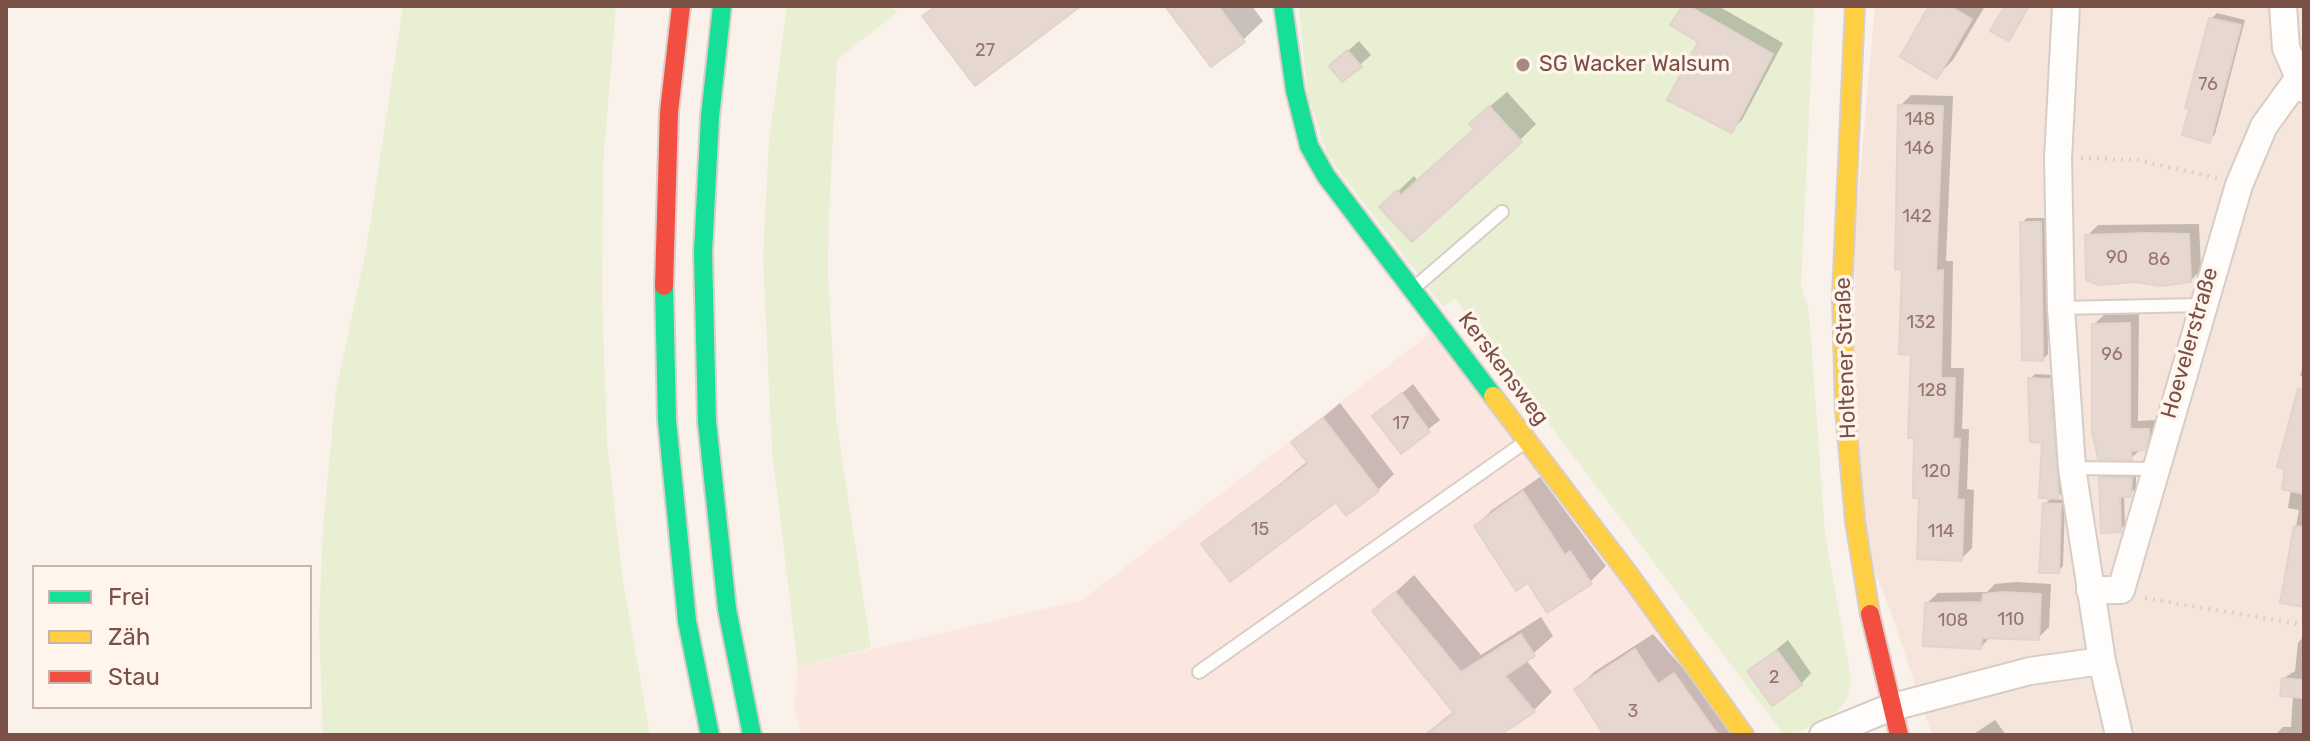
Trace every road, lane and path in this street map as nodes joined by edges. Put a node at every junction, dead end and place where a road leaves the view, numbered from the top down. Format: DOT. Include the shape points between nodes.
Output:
graph roads {
  1 [pos="681,6"];
  2 [pos="722,6"];
  3 [pos="1283,6"];
  4 [pos="1855,6"];
  5 [pos="2066,6"];
  6 [pos="2283,6"];
  7 [pos="2301,84"];
  8 [pos="2058,159"];
  9 [pos="2239,185"];
  10 [pos="1502,212"];
  11 [pos="1413,289"];
  12 [pos="2201,305"];
  13 [pos="2061,308"];
  14 [pos="1527,440"];
  15 [pos="2072,468"];
  16 [pos="2154,469"];
  17 [pos="2090,590"];
  18 [pos="2121,590"];
  19 [pos="2304,625"];
  20 [pos="2102,661"];
  21 [pos="1199,672"];
  22 [pos="1889,708"];
  23 [pos="710,735"];
  24 [pos="752,735"];
  25 [pos="1744,735"];
  26 [pos="1823,735"];
  27 [pos="1899,735"];
  28 [pos="2119,735"];
  1 -- 23 [label="main road" via="669,112 663,247 667,421 687,621"];
  2 -- 24 [label="main road" via="703,252 707,422 727,609"];
  3 -- 11 [label="main road, Kerskensweg" via="1309,146"];
  4 -- 22 [label="main road, Holtener Straße" via="1842,296 1845,410 1857,534"];
  5 -- 8 [label="street"];
  6 -- 7 [label="street, Hoevelerstraße" via="2286,48"];
  7 -- 9 [label="street, Hoevelerstraße" via="2264,126"];
  8 -- 9 [label="path" via="2137,160"];
  8 -- 13 [label="street"];
  9 -- 12 [label="street, Hoevelerstraße"];
  10 -- 11 [label="lane"];
  11 -- 14 [label="main road, Kerskensweg"];
  12 -- 13 [label="lane"];
  12 -- 16 [label="street, Hoevelerstraße"];
  13 -- 15 [label="street"];
  14 -- 21 [label="lane"];
  14 -- 25 [label="main road, Kerskensweg"];
  15 -- 16 [label="lane"];
  15 -- 17 [label="street"];
  16 -- 18 [label="street, Hoevelerstraße"];
  17 -- 18 [label="street"];
  17 -- 20 [label="street"];
  18 -- 19 [label="path"];
  20 -- 22 [label="street" via="2030,671"];
  20 -- 28 [label="street"];
  22 -- 26 [label="street"];
  22 -- 27 [label="main road, Holtener Straße"];
}
